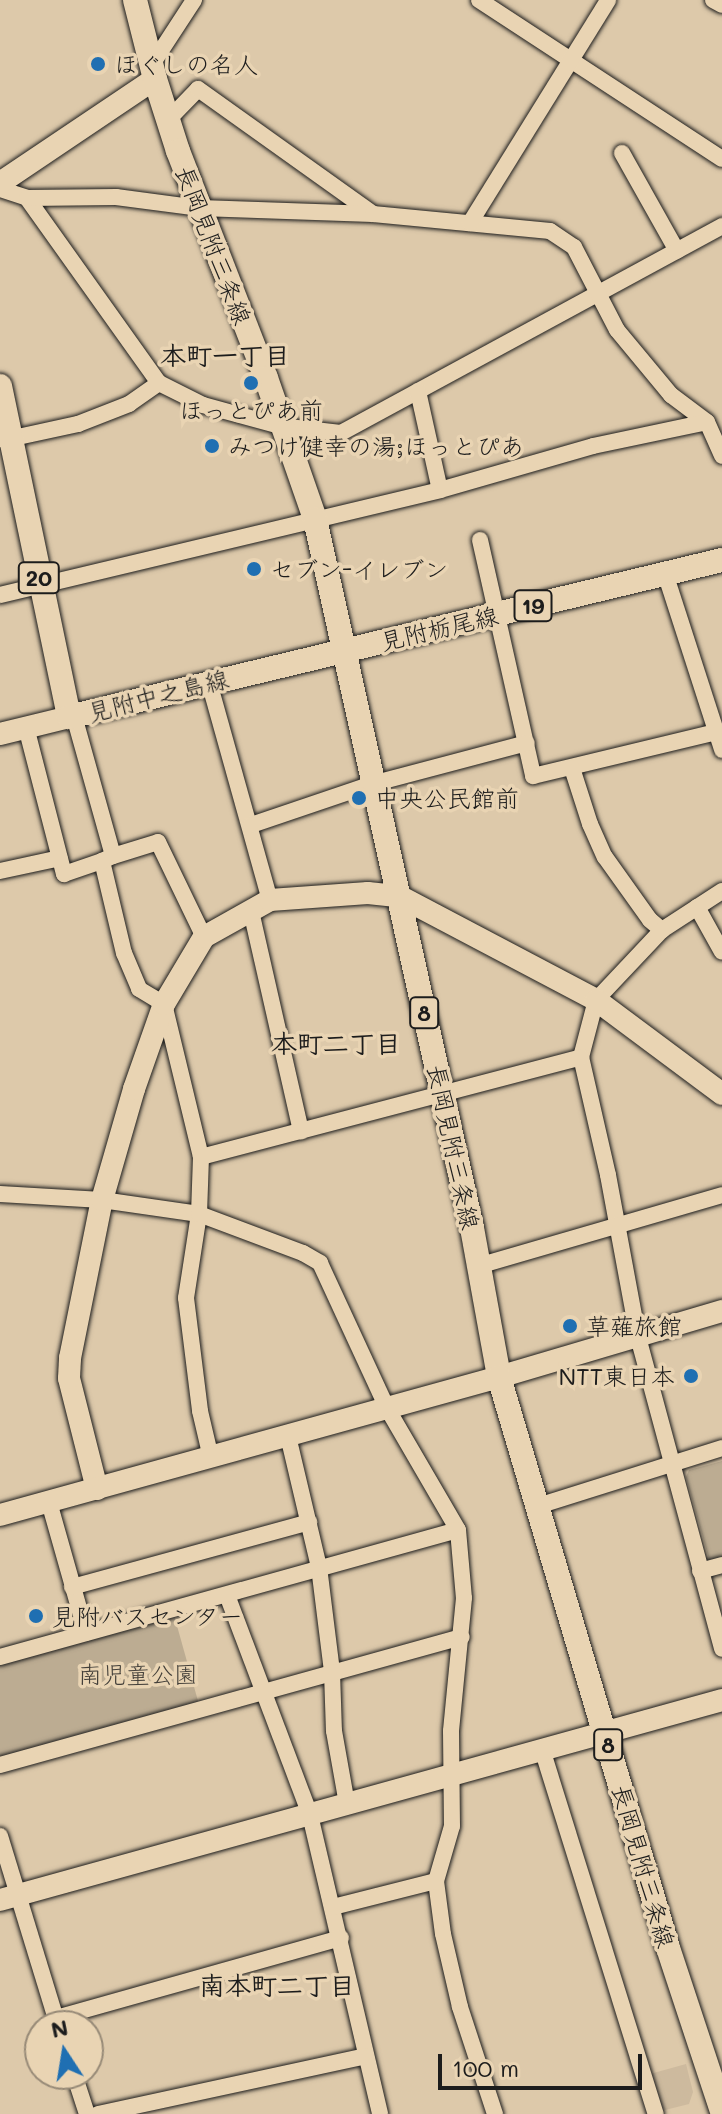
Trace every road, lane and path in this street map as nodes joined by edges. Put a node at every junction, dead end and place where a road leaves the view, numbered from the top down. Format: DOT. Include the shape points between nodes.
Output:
graph roads {
  1 [pos="135,0"];
  2 [pos="194,0"];
  3 [pos="479,0"];
  4 [pos="608,0"];
  5 [pos="713,0"];
  6 [pos="722,5"];
  7 [pos="571,59"];
  8 [pos="153,73"];
  9 [pos="168,120"];
  10 [pos="622,153"];
  11 [pos="722,159"];
  12 [pos="0,183"];
  13 [pos="0,189"];
  14 [pos="27,198"];
  15 [pos="200,208"];
  16 [pos="373,214"];
  17 [pos="470,223"];
  18 [pos="722,226"];
  19 [pos="677,251"];
  20 [pos="597,293"];
  21 [pos="159,383"];
  22 [pos="0,386"];
  23 [pos="418,391"];
  24 [pos="707,422"];
  25 [pos="280,426"];
  26 [pos="5,440"];
  27 [pos="720,446"];
  28 [pos="440,490"];
  29 [pos="315,519"];
  30 [pos="480,540"];
  31 [pos="722,560"];
  32 [pos="665,573"];
  33 [pos="41,586"];
  34 [pos="0,595"];
  35 [pos="497,615"];
  36 [pos="343,650"];
  37 [pos="209,682"];
  38 [pos="71,717"];
  39 [pos="26,727"];
  40 [pos="716,732"];
  41 [pos="0,734"];
  42 [pos="527,743"];
  43 [pos="722,750"];
  44 [pos="572,768"];
  45 [pos="372,784"];
  46 [pos="251,825"];
  47 [pos="60,858"];
  48 [pos="108,858"];
  49 [pos="0,871"];
  50 [pos="722,891"];
  51 [pos="399,896"];
  52 [pos="261,906"];
  53 [pos="697,907"];
  54 [pos="662,930"];
  55 [pos="204,937"];
  56 [pos="722,952"];
  57 [pos="596,1000"];
  58 [pos="164,1004"];
  59 [pos="581,1057"];
  60 [pos="442,1093"];
  61 [pos="722,1094"];
  62 [pos="301,1131"];
  63 [pos="201,1157"];
  64 [pos="0,1194"];
  65 [pos="722,1195"];
  66 [pos="102,1200"];
  67 [pos="199,1214"];
  68 [pos="618,1224"];
  69 [pos="478,1266"];
  70 [pos="722,1311"];
  71 [pos="638,1337"];
  72 [pos="499,1377"];
  73 [pos="387,1408"];
  74 [pos="288,1436"];
  75 [pos="722,1448"];
  76 [pos="211,1458"];
  77 [pos="670,1463"];
  78 [pos="97,1489"];
  79 [pos="49,1502"];
  80 [pos="538,1506"];
  81 [pos="0,1515"];
  82 [pos="309,1522"];
  83 [pos="458,1530"];
  84 [pos="722,1565"];
  85 [pos="319,1567"];
  86 [pos="700,1571"];
  87 [pos="72,1587"];
  88 [pos="227,1595"];
  89 [pos="86,1633"];
  90 [pos="462,1637"];
  91 [pos="722,1649"];
  92 [pos="0,1657"];
  93 [pos="332,1672"];
  94 [pos="266,1693"];
  95 [pos="722,1700"];
  96 [pos="605,1732"];
  97 [pos="542,1749"];
  98 [pos="0,1765"];
  99 [pos="450,1775"];
  100 [pos="347,1804"];
  101 [pos="310,1815"];
  102 [pos="0,1836"];
  103 [pos="436,1881"];
  104 [pos="8,1898"];
  105 [pos="333,1907"];
  106 [pos="341,1938"];
  107 [pos="52,2010"];
  108 [pos="98,2010"];
  109 [pos="366,2056"];
  110 [pos="79,2090"];
  111 [pos="722,2111"];
  112 [pos="87,2114"];
  113 [pos="98,2114"];
  114 [pos="380,2114"];
  115 [pos="495,2114"];
  116 [pos="656,2114"];
  1 -- 8 [label="main road, 長岡見附三条線 / 8"];
  2 -- 8 [label="street"];
  3 -- 7 [label="street"];
  4 -- 7 [label="street"];
  5 -- 6 [label="street"];
  7 -- 11 [label="street"];
  7 -- 17 [label="street"];
  8 -- 9 [label="main road, 長岡見附三条線 / 8"];
  8 -- 12 [label="street"];
  9 -- 15 [label="main road, 長岡見附三条線 / 8"];
  9 -- 16 [label="street" via="198,89"];
  10 -- 19 [label="street"];
  13 -- 14 [label="street"];
  14 -- 15 [label="street" via="116,197"];
  14 -- 21 [label="street"];
  15 -- 16 [label="street"];
  15 -- 25 [label="main road, 長岡見附三条線 / 8"];
  16 -- 17 [label="street"];
  17 -- 20 [label="street" via="550,231 574,247"];
  18 -- 19 [label="street"];
  19 -- 20 [label="street"];
  20 -- 23 [label="street"];
  20 -- 24 [label="street" via="617,330 671,395"];
  21 -- 25 [label="street" via="203,405"];
  21 -- 26 [label="street" via="129,404 78,424"];
  22 -- 26 [label="main road, 見附中之島線 / 20"];
  23 -- 25 [label="street" via="341,433"];
  23 -- 28 [label="street"];
  24 -- 27 [label="street"];
  24 -- 28 [label="street" via="593,446"];
  25 -- 29 [label="main road, 長岡見附三条線 / 8"];
  26 -- 33 [label="main road, 見附中之島線 / 20"];
  28 -- 29 [label="street"];
  29 -- 33 [label="street"];
  29 -- 36 [label="main road, 長岡見附三条線 / 8"];
  30 -- 35 [label="street"];
  31 -- 32 [label="main road, 見附栃尾線 / 19"];
  32 -- 35 [label="main road, 見附栃尾線 / 19"];
  32 -- 40 [label="street"];
  33 -- 34 [label="street"];
  33 -- 38 [label="main road, 見附中之島線 / 20"];
  35 -- 36 [label="main road, 見附栃尾線 / 19"];
  35 -- 42 [label="street"];
  36 -- 37 [label="main road, 見附中之島線"];
  36 -- 45 [label="main road, 長岡見附三条線 / 8"];
  37 -- 38 [label="main road, 見附中之島線"];
  37 -- 46 [label="street"];
  38 -- 39 [label="street"];
  38 -- 48 [label="street"];
  39 -- 41 [label="street"];
  39 -- 47 [label="street"];
  40 -- 43 [label="street"];
  40 -- 44 [label="street"];
  42 -- 44 [label="street" via="533,776"];
  42 -- 45 [label="street"];
  44 -- 54 [label="street" via="605,857"];
  45 -- 46 [label="street"];
  45 -- 51 [label="main road, 長岡見附三条線 / 8"];
  46 -- 52 [label="street"];
  47 -- 48 [label="street" via="64,874"];
  47 -- 49 [label="street"];
  48 -- 55 [label="street" via="158,842"];
  48 -- 58 [label="street" via="124,953 139,989"];
  50 -- 53 [label="street"];
  51 -- 52 [label="street" via="368,893"];
  51 -- 57 [label="street"];
  51 -- 60 [label="main road, 長岡見附三条線 / 8"];
  52 -- 55 [label="street"];
  52 -- 62 [label="street"];
  53 -- 54 [label="street"];
  53 -- 56 [label="street"];
  54 -- 57 [label="street"];
  55 -- 58 [label="street"];
  57 -- 59 [label="street"];
  57 -- 61 [label="street"];
  58 -- 63 [label="street"];
  58 -- 66 [label="street"];
  59 -- 60 [label="street"];
  59 -- 68 [label="street"];
  60 -- 62 [label="street"];
  60 -- 69 [label="main road, 長岡見附三条線 / 8"];
  62 -- 63 [label="street"];
  63 -- 67 [label="street"];
  64 -- 66 [label="street"];
  65 -- 68 [label="street"];
  66 -- 67 [label="street"];
  66 -- 78 [label="street" via="69,1378"];
  67 -- 73 [label="street" via="320,1263"];
  67 -- 76 [label="street" via="186,1298"];
  68 -- 69 [label="street"];
  68 -- 71 [label="street"];
  69 -- 72 [label="main road, 長岡見附三条線 / 8"];
  70 -- 71 [label="street"];
  71 -- 72 [label="street"];
  71 -- 77 [label="street"];
  72 -- 73 [label="street"];
  72 -- 80 [label="main road, 長岡見附三条線 / 8"];
  73 -- 74 [label="street"];
  73 -- 83 [label="street"];
  74 -- 76 [label="street"];
  74 -- 82 [label="street"];
  75 -- 77 [label="street"];
  76 -- 78 [label="street"];
  77 -- 80 [label="street"];
  77 -- 86 [label="street"];
  78 -- 79 [label="street"];
  79 -- 81 [label="street"];
  79 -- 87 [label="street"];
  80 -- 96 [label="main road, 長岡見附三条線 / 8"];
  82 -- 85 [label="street"];
  82 -- 87 [label="street"];
  83 -- 85 [label="street"];
  83 -- 90 [label="street"];
  84 -- 86 [label="street"];
  85 -- 88 [label="street"];
  85 -- 93 [label="street"];
  86 -- 91 [label="street"];
  87 -- 89 [label="street"];
  88 -- 89 [label="street"];
  88 -- 94 [label="street"];
  89 -- 92 [label="street"];
  90 -- 93 [label="street"];
  90 -- 99 [label="street"];
  93 -- 94 [label="street"];
  93 -- 100 [label="street" via="334,1731"];
  94 -- 98 [label="street"];
  94 -- 101 [label="street"];
  95 -- 96 [label="street"];
  96 -- 97 [label="street"];
  96 -- 111 [label="main road, 長岡見附三条線 / 8"];
  97 -- 99 [label="street"];
  97 -- 116 [label="street"];
  99 -- 100 [label="street"];
  99 -- 103 [label="street" via="452,1826"];
  100 -- 101 [label="street"];
  101 -- 104 [label="street"];
  101 -- 105 [label="street"];
  102 -- 104 [label="street"];
  103 -- 105 [label="street"];
  103 -- 115 [label="street" via="460,2007"];
  104 -- 107 [label="street"];
  105 -- 106 [label="street"];
  106 -- 108 [label="street"];
  106 -- 109 [label="street"];
  109 -- 113 [label="street"];
  109 -- 114 [label="street"];
  110 -- 112 [label="street"];
}
